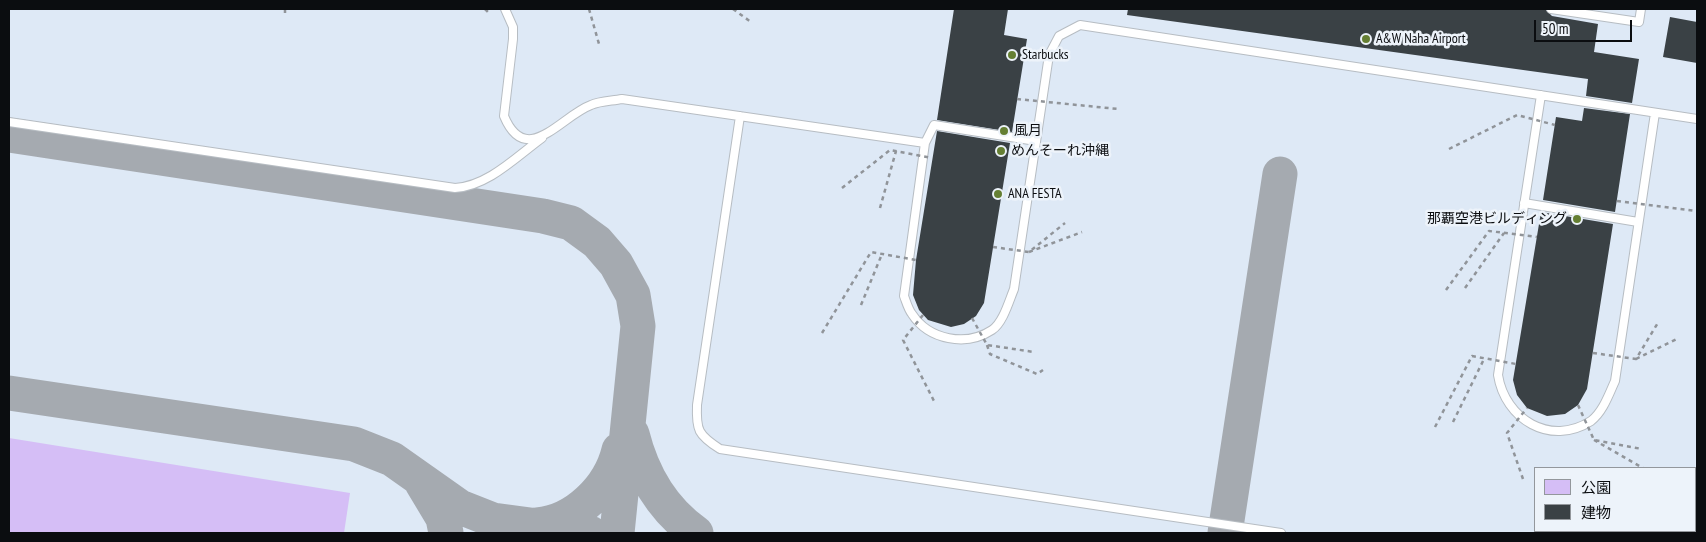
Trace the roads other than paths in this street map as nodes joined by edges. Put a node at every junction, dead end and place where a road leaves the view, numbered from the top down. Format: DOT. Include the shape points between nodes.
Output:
graph roads {
  1 [pos="505,9"];
  2 [pos="1551,9"];
  3 [pos="1641,9"];
  4 [pos="1541,96"];
  5 [pos="1655,113"];
  6 [pos="740,116"];
  7 [pos="1697,119"];
  8 [pos="9,122"];
  9 [pos="545,136"];
  10 [pos="1036,141"];
  11 [pos="926,143"];
  12 [pos="1524,203"];
  13 [pos="1638,222"];
  14 [pos="1281,533"];
  1 -- 9 [label="lane" via="514,39 504,116 518,136 529,140"];
  2 -- 3 [label="lane" via="1639,22"];
  4 -- 5 [label="lane"];
  4 -- 10 [label="lane" via="1080,25 1059,36 1049,55"];
  4 -- 12 [label="lane"];
  5 -- 7 [label="lane"];
  5 -- 13 [label="lane"];
  6 -- 9 [label="lane" via="622,99 591,105"];
  6 -- 11 [label="lane"];
  6 -- 14 [label="lane" via="697,405 696,426 704,439 720,449"];
  8 -- 9 [label="lane" via="455,188 482,181"];
  10 -- 11 [label="lane" via="934,125"];
  10 -- 11 [label="lane" via="1011,297 993,330 968,339 951,340 930,330 912,314 904,296"];
  12 -- 13 [label="lane"];
  12 -- 13 [label="lane" via="1498,375 1500,388 1511,406 1524,421 1538,428 1566,430 1591,420 1603,406 1614,381"];
}
